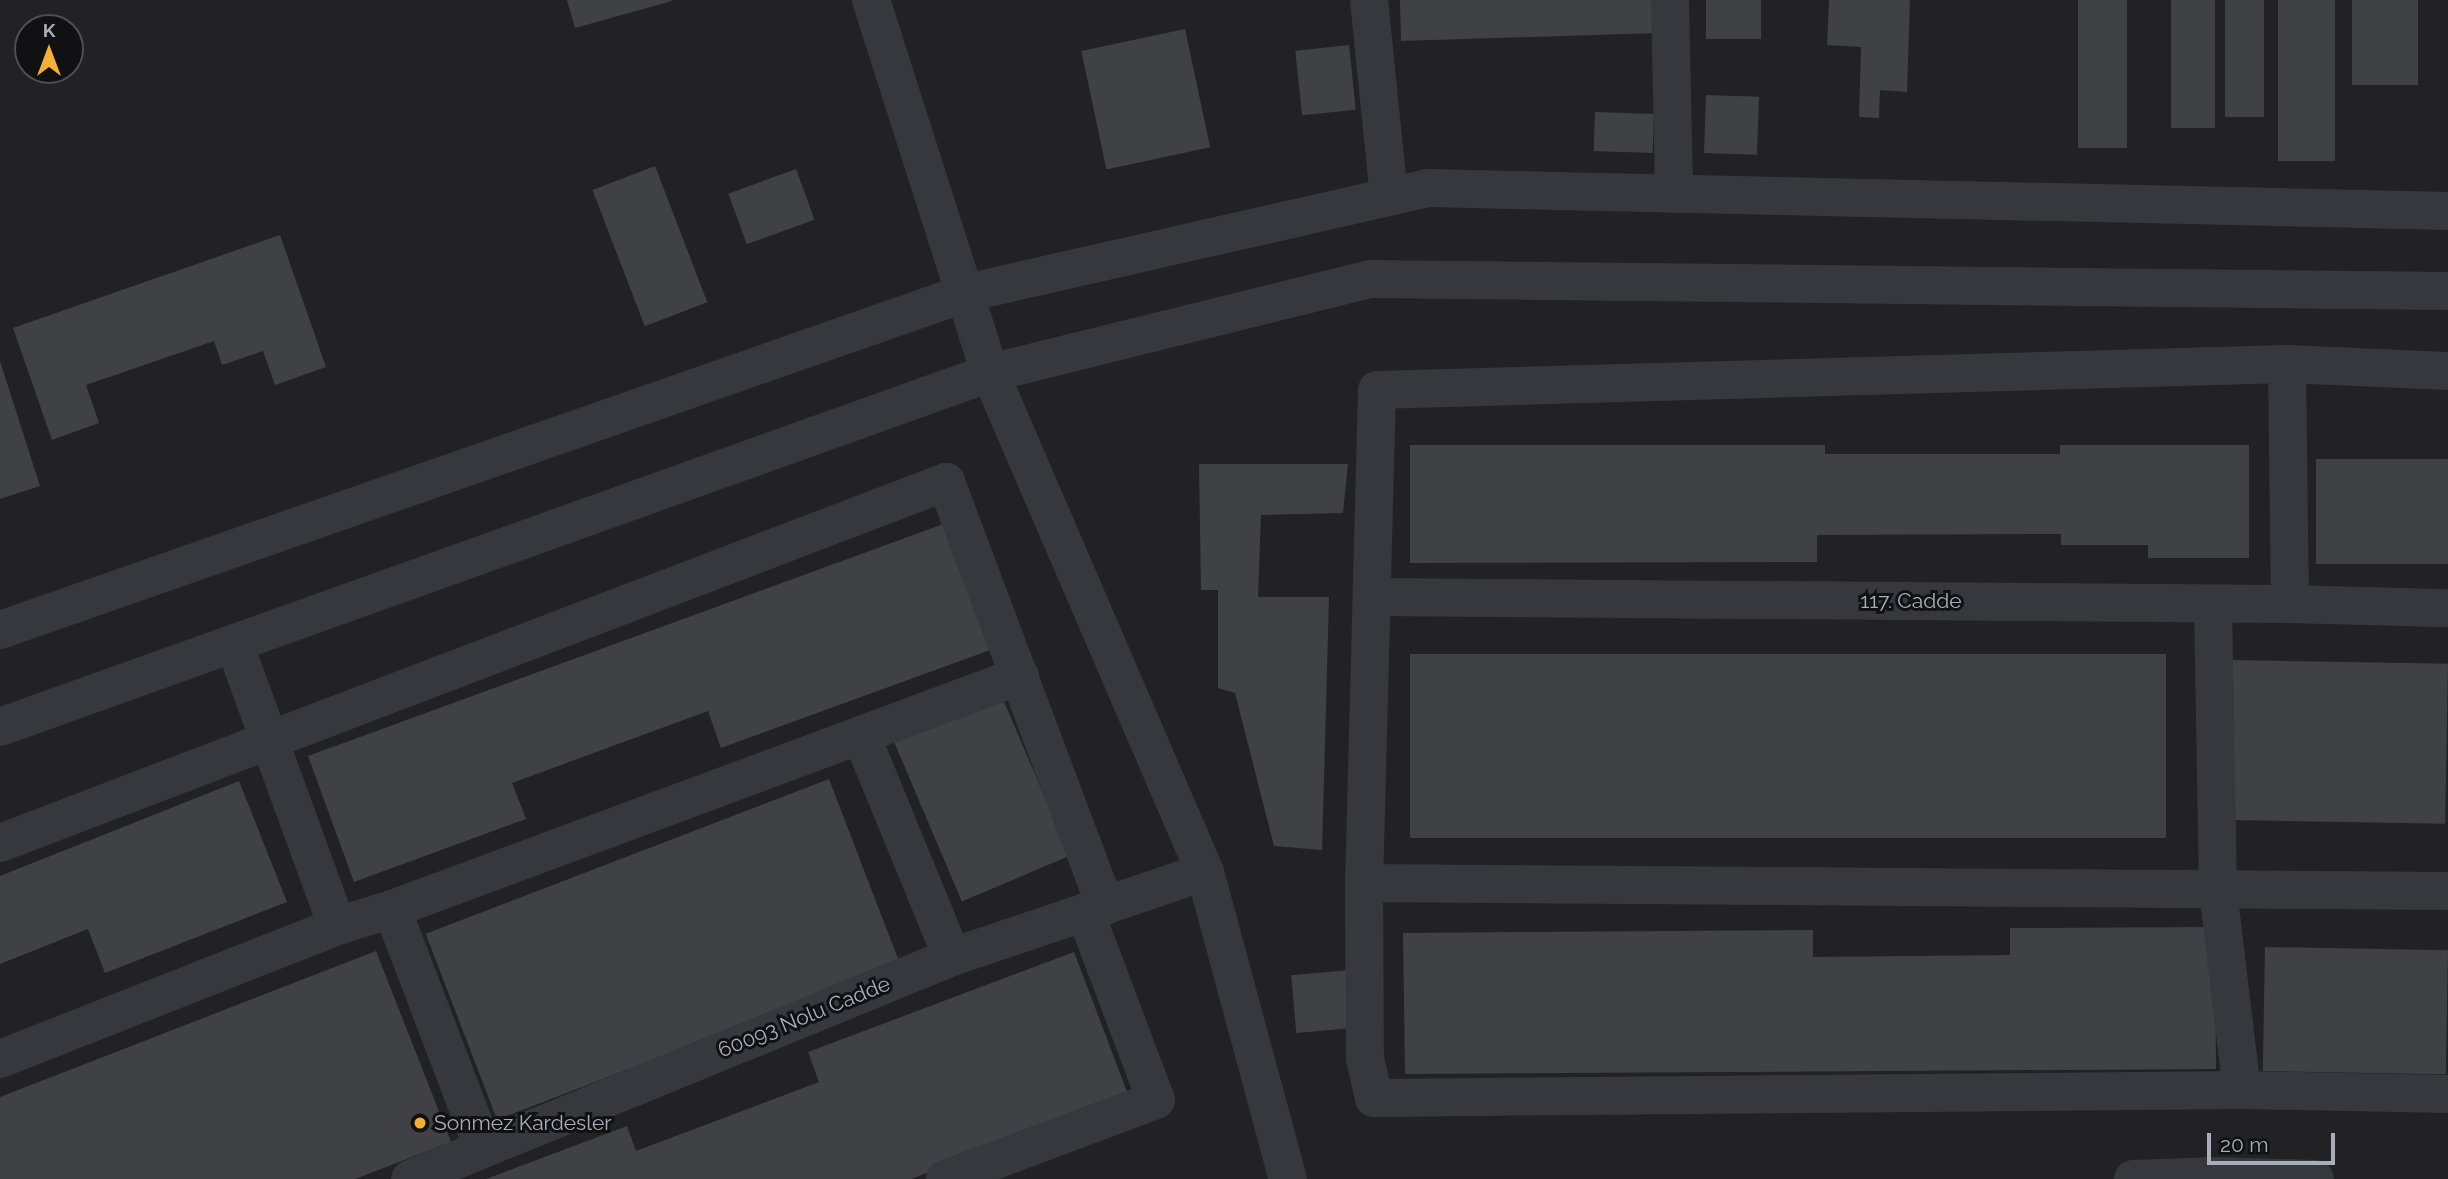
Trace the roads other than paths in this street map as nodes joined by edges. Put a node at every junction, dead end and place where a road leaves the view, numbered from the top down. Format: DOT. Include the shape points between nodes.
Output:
graph roads {
  1 [pos="870,0"];
  2 [pos="1369,0"];
  3 [pos="1670,0"];
  4 [pos="1674,194"];
  5 [pos="1389,197"];
  6 [pos="2448,211"];
  7 [pos="2448,291"];
  8 [pos="966,293"];
  9 [pos="2287,364"];
  10 [pos="2448,371"];
  11 [pos="990,373"];
  12 [pos="1373,597"];
  13 [pos="2213,604"];
  14 [pos="2290,604"];
  15 [pos="2448,608"];
  16 [pos="0,630"];
  17 [pos="234,642"];
  18 [pos="1020,676"];
  19 [pos="0,727"];
  20 [pos="861,736"];
  21 [pos="270,740"];
  22 [pos="0,843"];
  23 [pos="1205,872"];
  24 [pos="1364,883"];
  25 [pos="2218,890"];
  26 [pos="2448,891"];
  27 [pos="392,909"];
  28 [pos="1095,909"];
  29 [pos="337,926"];
  30 [pos="952,957"];
  31 [pos="0,1059"];
  32 [pos="2242,1090"];
  33 [pos="2448,1094"];
  34 [pos="483,1147"];
  35 [pos="2216,1178"];
  36 [pos="410,1179"];
  37 [pos="945,1179"];
  38 [pos="1289,1179"];
  39 [pos="2133,1179"];
  40 [pos="2315,1179"];
  1 -- 8 [label="street"];
  2 -- 5 [label="street"];
  3 -- 4 [label="street"];
  4 -- 5 [label="street" via="1428,188"];
  4 -- 6 [label="street"];
  5 -- 8 [label="street"];
  7 -- 11 [label="street" via="1370,279"];
  8 -- 11 [label="street"];
  8 -- 16 [label="street"];
  9 -- 10 [label="street"];
  9 -- 12 [label="street" via="1377,390"];
  9 -- 14 [label="street"];
  11 -- 17 [label="street"];
  11 -- 23 [label="street"];
  12 -- 13 [label="street, 117. Cadde"];
  12 -- 24 [label="street"];
  13 -- 14 [label="street, 117. Cadde"];
  13 -- 25 [label="street"];
  14 -- 15 [label="street, 117. Cadde"];
  17 -- 19 [label="street"];
  17 -- 21 [label="street"];
  18 -- 20 [label="street"];
  18 -- 21 [label="street" via="946,482"];
  18 -- 28 [label="street"];
  20 -- 27 [label="street"];
  20 -- 30 [label="street"];
  21 -- 22 [label="street"];
  21 -- 29 [label="street"];
  23 -- 28 [label="street, 60093 Nolu Cadde"];
  23 -- 38 [label="street"];
  24 -- 25 [label="street"];
  24 -- 32 [label="street" via="1364,1058 1374,1098"];
  25 -- 26 [label="street"];
  25 -- 32 [label="street"];
  27 -- 29 [label="street"];
  27 -- 34 [label="street"];
  28 -- 30 [label="street, 60093 Nolu Cadde"];
  28 -- 37 [label="street" via="1156,1100"];
  29 -- 31 [label="street"];
  30 -- 34 [label="street, 60093 Nolu Cadde"];
  32 -- 33 [label="street"];
  34 -- 36 [label="street, 60093 Nolu Cadde"];
  35 -- 39 [label="street"];
  35 -- 40 [label="street"];
}
